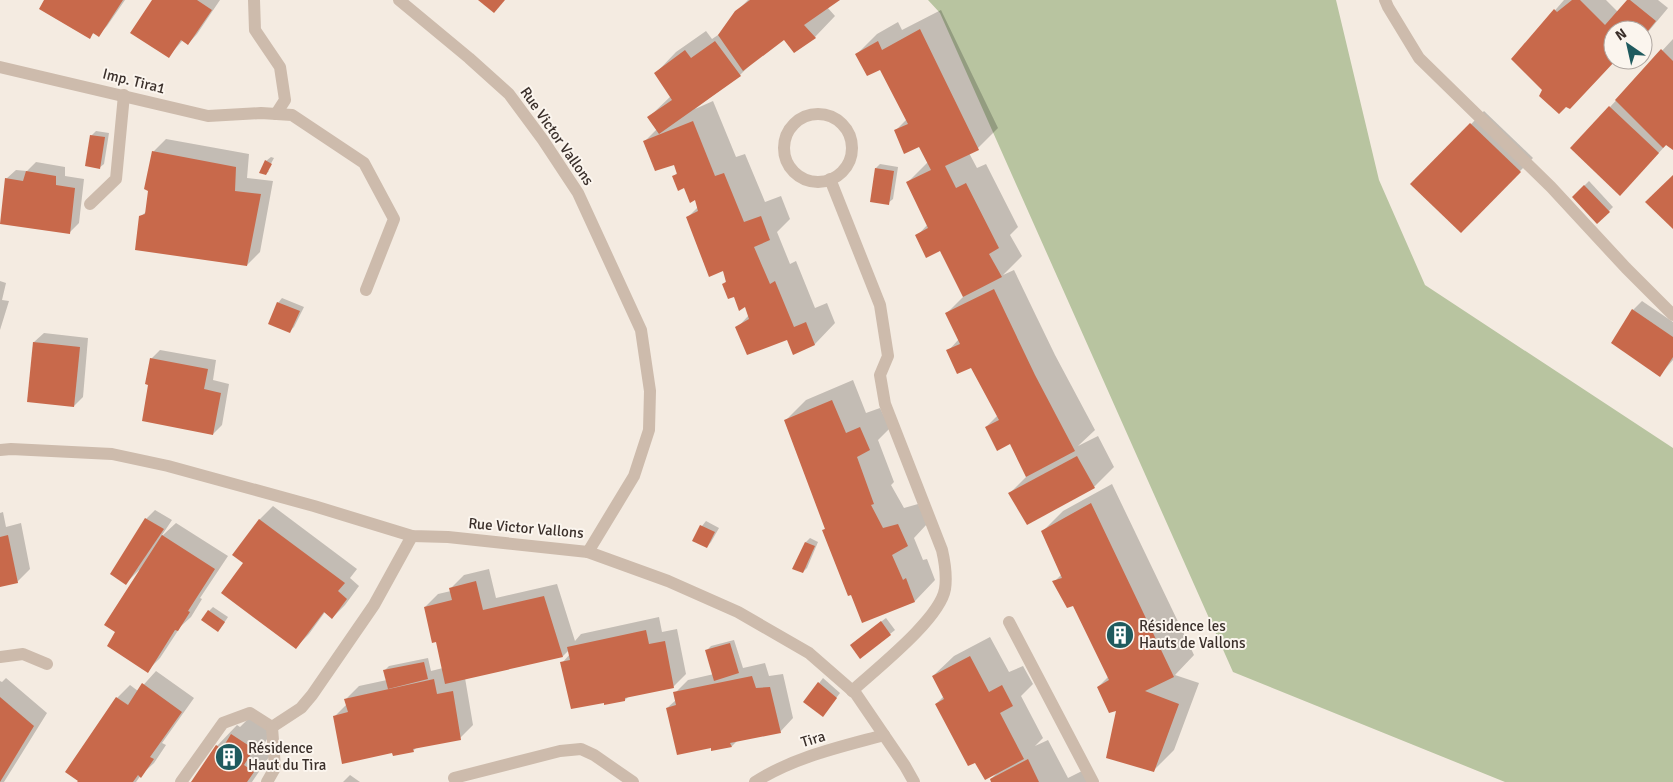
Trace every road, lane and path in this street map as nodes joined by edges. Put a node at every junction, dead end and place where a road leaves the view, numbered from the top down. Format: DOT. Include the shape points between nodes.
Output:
graph roads {
  1 [pos="254,0"];
  2 [pos="399,0"];
  3 [pos="1385,0"];
  4 [pos="0,66"];
  5 [pos="124,96"];
  6 [pos="276,114"];
  7 [pos="830,179"];
  8 [pos="90,204"];
  9 [pos="366,290"];
  10 [pos="1673,315"];
  11 [pos="0,450"];
  12 [pos="412,536"];
  13 [pos="588,552"];
  14 [pos="1009,622"];
  15 [pos="0,657"];
  16 [pos="47,664"];
  17 [pos="852,691"];
  18 [pos="272,727"];
  19 [pos="884,735"];
  20 [pos="454,778"];
  21 [pos="181,782"];
  22 [pos="267,782"];
  23 [pos="633,782"];
  24 [pos="755,782"];
  25 [pos="914,782"];
  26 [pos="1093,782"];
  1 -- 6 [label="street" via="255,30 280,67 285,100"];
  2 -- 13 [label="street, Rue Victor Vallons" via="509,94 543,140 578,193 641,330 650,391 649,430 634,476"];
  3 -- 10 [label="street" via="1420,58 1551,186"];
  4 -- 5 [label="street, Imp. Tira1"];
  5 -- 6 [label="street, Imp. Tira1" via="208,116"];
  5 -- 8 [label="street" via="116,179"];
  6 -- 9 [label="street, Imp. Tira1" via="292,115 364,163 394,219"];
  7 -- 7 [label="street" via="849,164 852,154 849,134 836,119 826,115 807,116 788,133 784,148 786,158 796,174 805,180 820,183"];
  7 -- 17 [label="street" via="880,305 888,356 880,375 885,404 946,567 945,590 935,610 921,628"];
  11 -- 12 [label="street, Rue Victor Vallons" via="112,454 168,466"];
  12 -- 13 [label="street, Rue Victor Vallons"];
  12 -- 18 [label="street" via="374,605 312,694 301,708"];
  13 -- 17 [label="street" via="668,581 738,612 809,653"];
  14 -- 26 [label="street"];
  15 -- 16 [label="street" via="23,654"];
  17 -- 19 [label="street"];
  18 -- 21 [label="street" via="250,713 222,723"];
  18 -- 22 [label="street" via="275,768"];
  19 -- 24 [label="street, Tira" via="808,756"];
  19 -- 25 [label="street"];
  20 -- 23 [label="street" via="560,751 581,749"];
}
